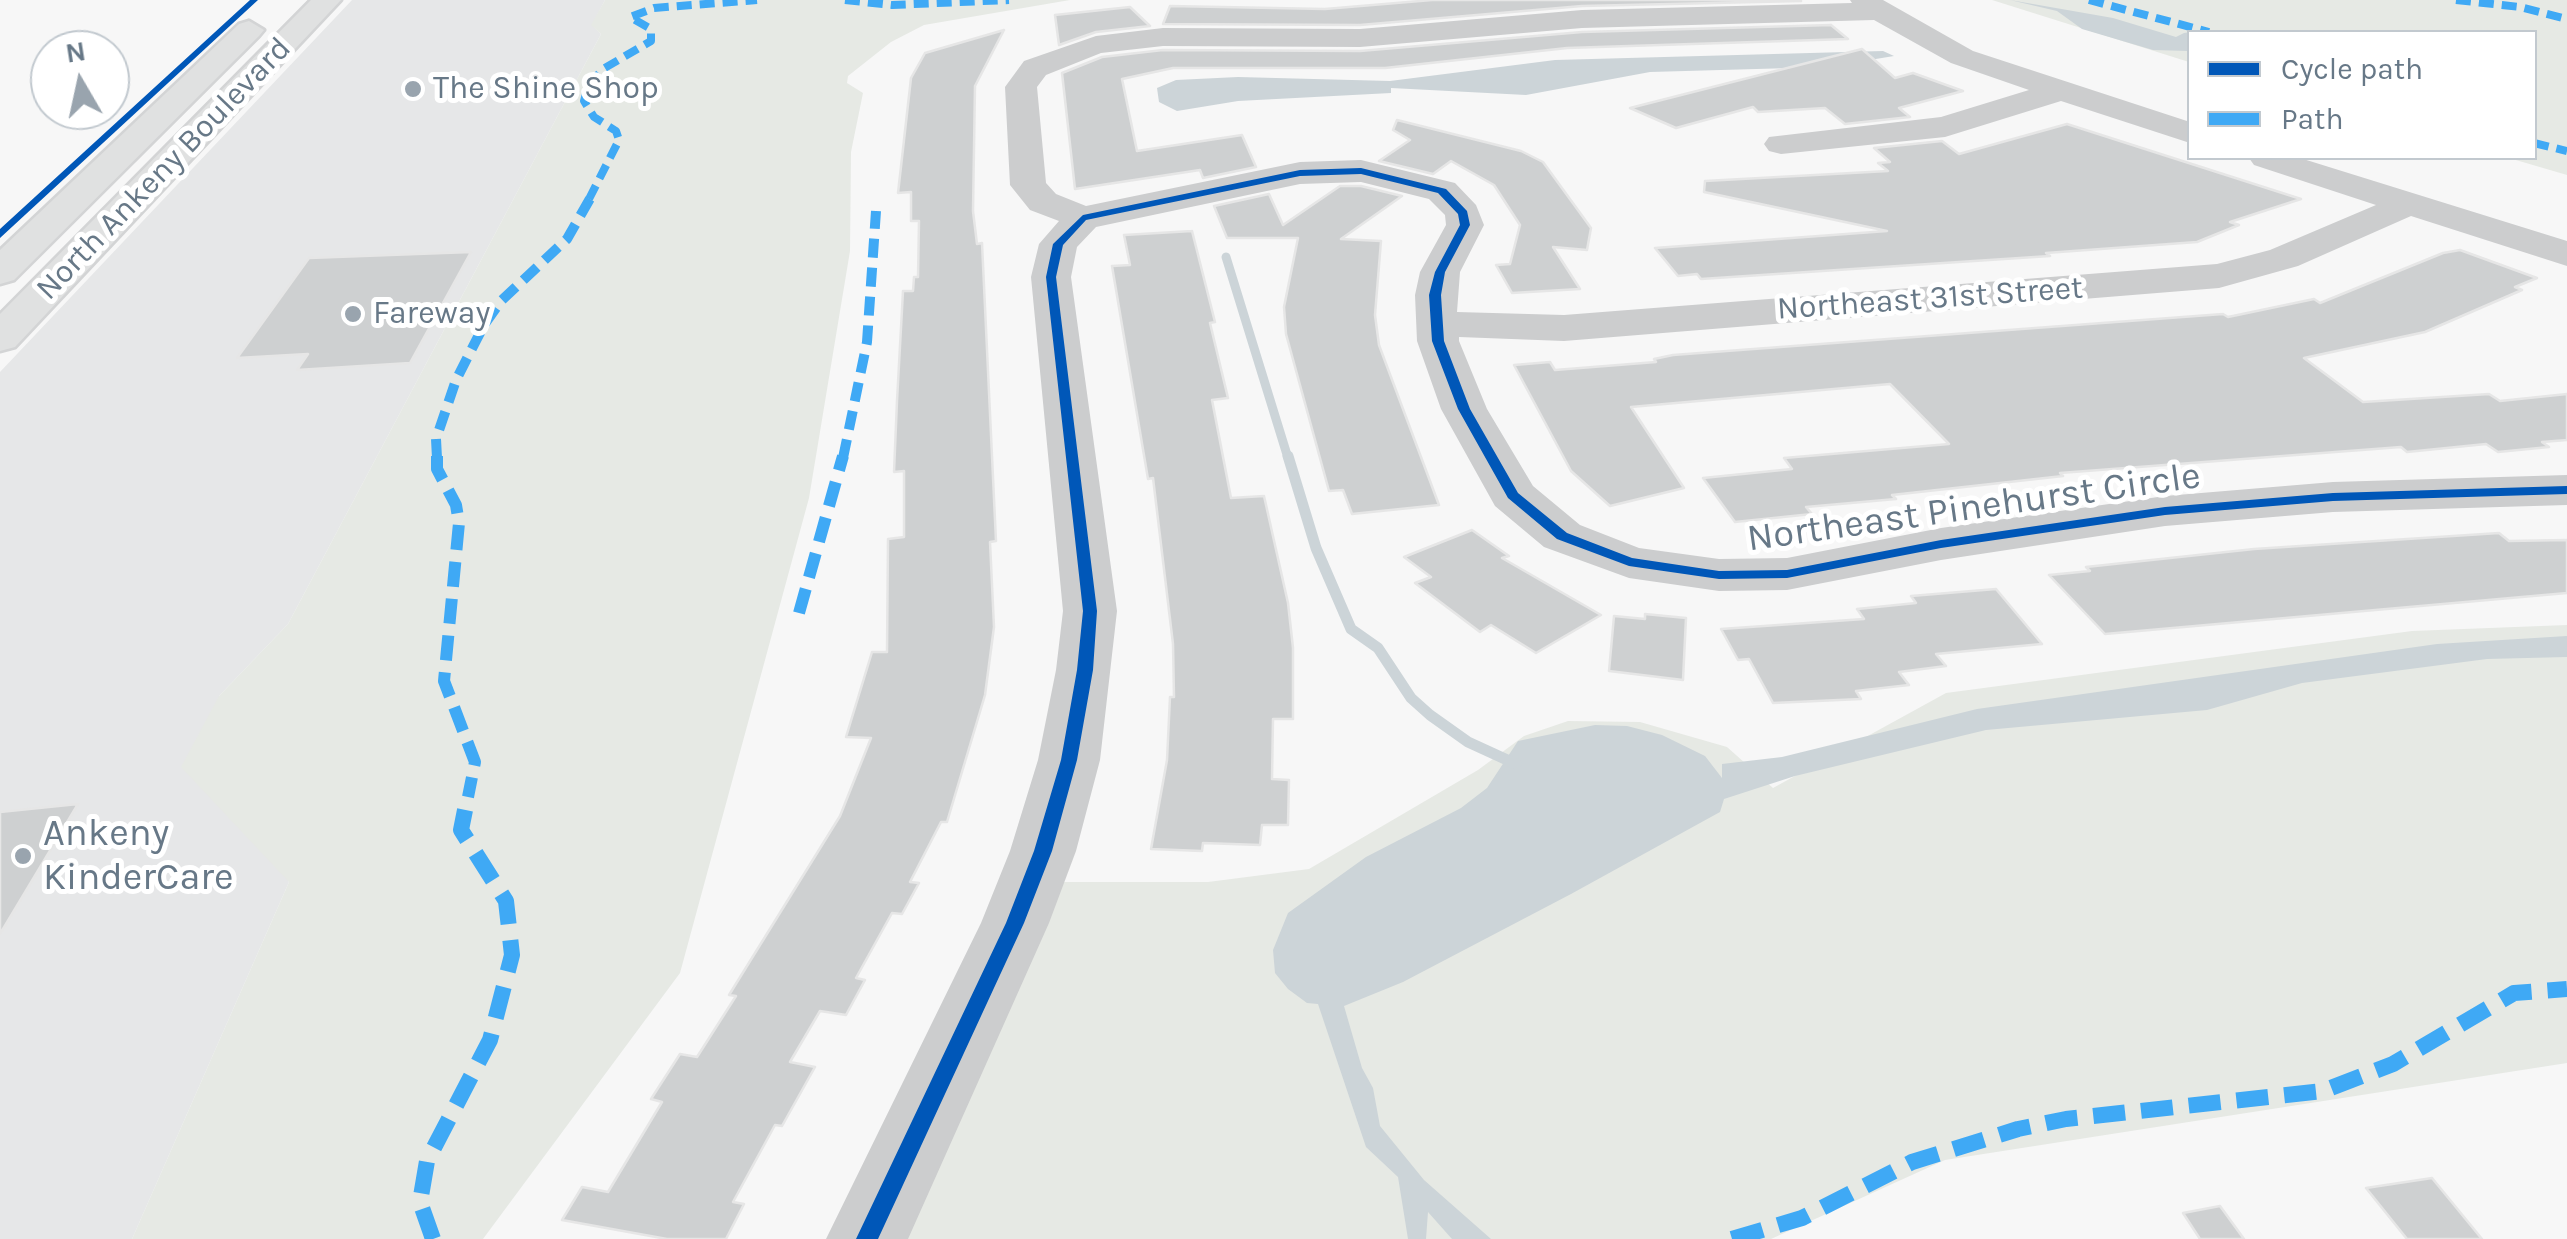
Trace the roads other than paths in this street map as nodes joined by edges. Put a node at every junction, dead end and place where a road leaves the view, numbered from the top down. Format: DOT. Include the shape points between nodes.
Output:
graph roads {
  1 [pos="280,0"];
  2 [pos="327,0"];
  3 [pos="1872,6"];
  4 [pos="2059,91"];
  5 [pos="2187,132"];
  6 [pos="1781,144"];
  7 [pos="2272,160"];
  8 [pos="2410,204"];
  9 [pos="1083,218"];
  10 [pos="2567,254"];
  11 [pos="0,272"];
  12 [pos="1437,324"];
  13 [pos="0,338"];
  14 [pos="2567,490"];
  15 [pos="867,1239"];
  1 -- 11 [label="main road, North Ankeny Boulevard"];
  2 -- 13 [label="main road, North Ankeny Boulevard"];
  3 -- 4 [label="street" via="1962,57"];
  3 -- 9 [label="street" via="1548,20 1336,39 1163,37 1086,47 1036,68 1020,92 1028,185 1043,202"];
  4 -- 5 [label="street"];
  4 -- 6 [label="street" via="1944,126"];
  7 -- 8 [label="street"];
  8 -- 10 [label="street"];
  8 -- 12 [label="street, Northeast 31st Street" via="2284,258 2219,276 1564,328"];
  9 -- 12 [label="street, Northeast Pinehurst Circle" via="1300,173 1361,172 1420,182 1454,202 1465,225 1440,272"];
  9 -- 15 [label="street" via="1052,254 1051,277 1090,611 1069,760 1015,923"];
  12 -- 14 [label="street, Northeast Pinehurst Circle" via="1464,409 1513,495 1562,536 1628,562 1719,575 1787,574 2165,511 2333,497"];
}
